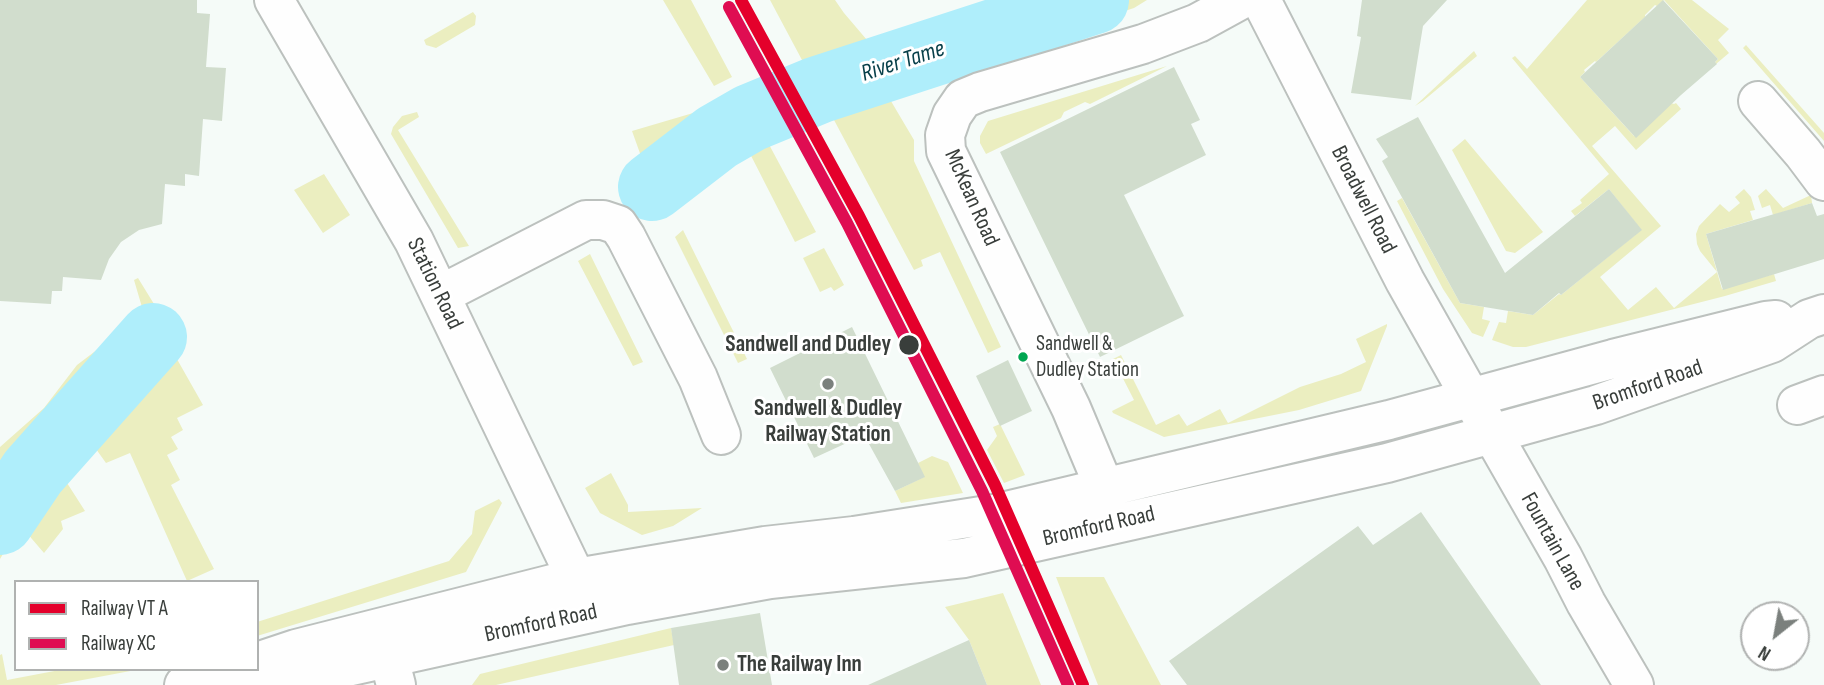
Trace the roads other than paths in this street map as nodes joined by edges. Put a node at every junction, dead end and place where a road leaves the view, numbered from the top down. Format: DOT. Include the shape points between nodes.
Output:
graph roads {
  1 [pos="274,0"];
  2 [pos="1180,0"];
  3 [pos="1240,0"];
  4 [pos="1261,0"];
  5 [pos="1143,44"];
  6 [pos="1758,101"];
  7 [pos="1824,181"];
  8 [pos="440,295"];
  9 [pos="1817,317"];
  10 [pos="1471,398"];
  11 [pos="1492,434"];
  12 [pos="721,435"];
  13 [pos="1104,489"];
  14 [pos="1217,501"];
  15 [pos="576,578"];
  16 [pos="760,581"];
  17 [pos="406,621"];
  18 [pos="555,621"];
  19 [pos="296,649"];
  20 [pos="259,661"];
  21 [pos="227,671"];
  22 [pos="393,671"];
  23 [pos="184,685"];
  24 [pos="246,685"];
  25 [pos="1634,685"];
  1 -- 8 [label="main road, Station Road" via="414,241"];
  2 -- 5 [label="main road"];
  3 -- 5 [label="main road, McKean Road" via="1198,23"];
  4 -- 10 [label="main road, Broadwell Road" via="1405,281"];
  5 -- 13 [label="main road, McKean Road" via="963,99 945,135 946,151 1071,408"];
  6 -- 7 [label="main road"];
  8 -- 12 [label="main road" via="586,220 618,225 698,379"];
  8 -- 15 [label="main road, Station Road"];
  9 -- 10 [label="main road, Bromford Road" via="1766,321"];
  9 -- 11 [label="main road, Bromford Road" via="1772,343 1596,405"];
  10 -- 11 [label="main road, Fountain Lane"];
  10 -- 13 [label="main road, Bromford Road"];
  11 -- 14 [label="main road, Bromford Road"];
  11 -- 25 [label="main road, Fountain Lane"];
  13 -- 14 [label="main road" via="1124,504 1192,489"];
  13 -- 15 [label="main road, Bromford Road" via="964,520 765,546"];
  14 -- 16 [label="main road, Bromford Road" via="964,558"];
  15 -- 16 [label="main road" via="591,595 737,568"];
  15 -- 17 [label="main road, Bromford Road"];
  15 -- 18 [label="main road" via="573,606"];
  16 -- 18 [label="main road, Bromford Road"];
  17 -- 19 [label="main road, Bromford Road"];
  17 -- 22 [label="main road" via="391,639"];
  18 -- 22 [label="main road, Bromford Road"];
  19 -- 20 [label="main road, Bromford Road"];
  19 -- 22 [label="main road" via="315,659 370,646"];
  21 -- 23 [label="main road"];
  22 -- 24 [label="main road, Bromford Road"];
}
